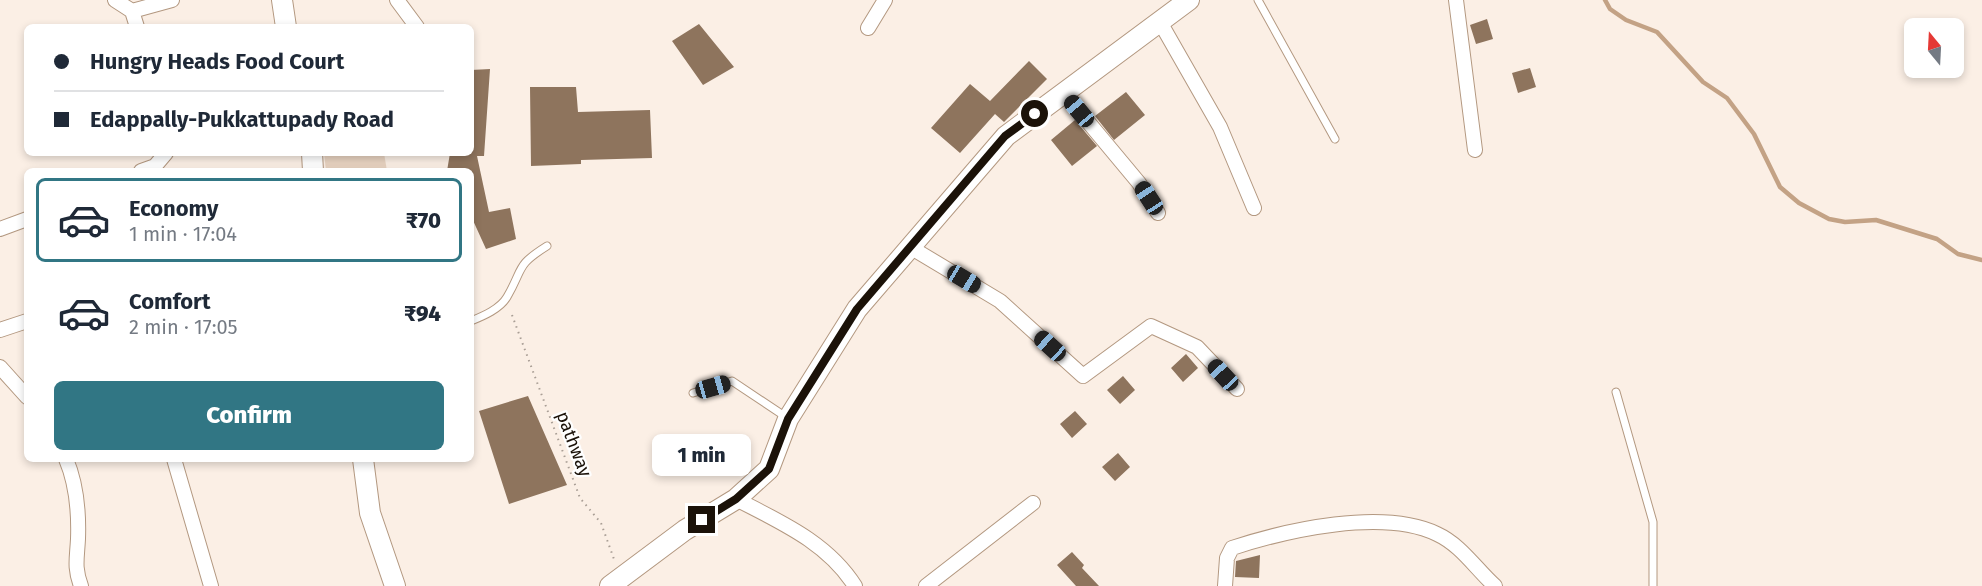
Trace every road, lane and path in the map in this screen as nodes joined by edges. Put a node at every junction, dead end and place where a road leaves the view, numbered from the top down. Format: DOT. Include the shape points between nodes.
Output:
graph roads {
  1 [pos="115,0"];
  2 [pos="172,0"];
  3 [pos="282,0"];
  4 [pos="397,0"];
  5 [pos="885,0"];
  6 [pos="1189,0"];
  7 [pos="1258,0"];
  8 [pos="1456,0"];
  9 [pos="132,11"];
  10 [pos="1160,22"];
  11 [pos="136,24"];
  12 [pos="286,24"];
  13 [pos="415,24"];
  14 [pos="868,28"];
  15 [pos="1064,93"];
  16 [pos="1335,139"];
  17 [pos="1475,150"];
  18 [pos="163,156"];
  19 [pos="149,168"];
  20 [pos="1254,208"];
  21 [pos="1158,213"];
  22 [pos="24,220"];
  23 [pos="0,230"];
  24 [pos="547,246"];
  25 [pos="910,247"];
  26 [pos="512,315"];
  27 [pos="474,320"];
  28 [pos="24,322"];
  29 [pos="0,330"];
  30 [pos="0,367"];
  31 [pos="1236,389"];
  32 [pos="1616,392"];
  33 [pos="693,393"];
  34 [pos="24,394"];
  35 [pos="788,419"];
  36 [pos="67,462"];
  37 [pos="175,462"];
  38 [pos="363,462"];
  39 [pos="736,499"];
  40 [pos="1033,503"];
  41 [pos="616,582"];
  42 [pos="81,586"];
  43 [pos="211,586"];
  44 [pos="395,586"];
  45 [pos="855,586"];
  46 [pos="926,586"];
  47 [pos="1225,586"];
  48 [pos="1495,586"];
  49 [pos="1653,586"];
  1 -- 9 [label="street"];
  2 -- 9 [label="street"];
  3 -- 12 [label="main road"];
  4 -- 13 [label="street"];
  5 -- 14 [label="street"];
  6 -- 10 [label="main road"];
  7 -- 16 [label="lane"];
  8 -- 17 [label="street"];
  9 -- 11 [label="street"];
  10 -- 15 [label="main road"];
  10 -- 20 [label="street" via="1220,127"];
  15 -- 21 [label="street" via="1139,183"];
  15 -- 25 [label="main road" via="1005,136"];
  18 -- 19 [label="street"];
  22 -- 23 [label="street"];
  24 -- 27 [label="lane" via="526,259 506,299"];
  25 -- 31 [label="street" via="1000,301 1083,376 1151,326 1197,347"];
  25 -- 35 [label="main road" via="857,309"];
  26 -- 41 [label="path, pathway" via="580,498 601,523"];
  28 -- 29 [label="street"];
  30 -- 34 [label="street"];
  32 -- 49 [label="lane" via="1653,522"];
  33 -- 35 [label="lane" via="732,381"];
  35 -- 39 [label="main road" via="769,469"];
  36 -- 42 [label="street" via="75,480 75,569"];
  37 -- 43 [label="street"];
  38 -- 44 [label="main road" via="370,513"];
  39 -- 41 [label="main road" via="685,530"];
  39 -- 45 [label="street" via="824,550"];
  40 -- 46 [label="street"];
  47 -- 48 [label="street" via="1227,558 1232,548 1294,531 1381,523 1410,525 1438,534 1464,553"];
}
